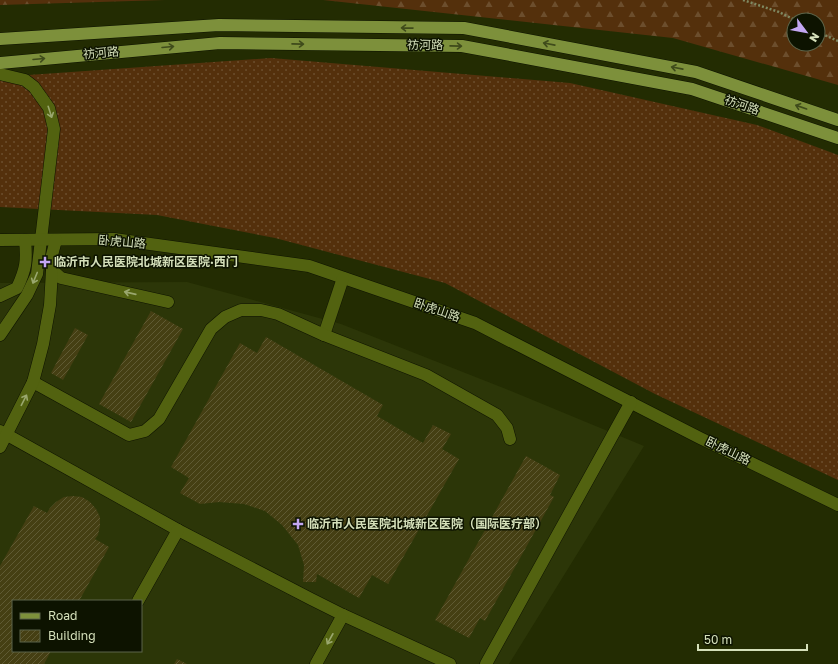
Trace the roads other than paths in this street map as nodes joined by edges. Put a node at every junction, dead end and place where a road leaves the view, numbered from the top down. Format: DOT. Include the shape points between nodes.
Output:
graph roads {
  1 [pos="0,39"];
  2 [pos="0,63"];
  3 [pos="0,74"];
  4 [pos="838,120"];
  5 [pos="838,138"];
  6 [pos="0,240"];
  7 [pos="25,240"];
  8 [pos="41,240"];
  9 [pos="56,240"];
  10 [pos="52,270"];
  11 [pos="343,278"];
  12 [pos="0,296"];
  13 [pos="168,302"];
  14 [pos="0,335"];
  15 [pos="324,335"];
  16 [pos="33,382"];
  17 [pos="631,402"];
  18 [pos="4,433"];
  19 [pos="510,439"];
  20 [pos="0,448"];
  21 [pos="838,505"];
  22 [pos="178,530"];
  23 [pos="139,600"];
  24 [pos="343,615"];
  25 [pos="316,664"];
  26 [pos="450,664"];
  27 [pos="486,664"];
  4 -- 1 [label="main road, 祊河路, one-way" via="696,72 464,28 219,25"];
  2 -- 5 [label="main road, 祊河路, one-way" via="220,43 462,46 692,89"];
  3 -- 8 [label="street, one-way" via="25,80 34,87 49,108 54,129"];
  6 -- 7 [label="street, 卧虎山路"];
  7 -- 8 [label="street, 卧虎山路"];
  7 -- 12 [label="street" via="24,272 17,288"];
  8 -- 9 [label="street, 卧虎山路"];
  8 -- 14 [label="street, one-way" via="37,274 27,295"];
  9 -- 10 [label="street" via="52,254"];
  9 -- 11 [label="street, 卧虎山路" via="114,239 309,266"];
  13 -- 10 [label="street, one-way" via="61,278"];
  10 -- 16 [label="street" via="43,344"];
  11 -- 15 [label="street"];
  11 -- 17 [label="street, 卧虎山路" via="475,323"];
  15 -- 16 [label="street" via="278,314 261,310 241,310 225,317 212,329 159,419 144,431 129,435"];
  15 -- 19 [label="street" via="444,384 497,415 507,428"];
  18 -- 16 [label="street, one-way"];
  17 -- 21 [label="street, 卧虎山路"];
  17 -- 27 [label="street"];
  18 -- 20 [label="street"];
  18 -- 22 [label="street"];
  22 -- 23 [label="street"];
  22 -- 24 [label="street"];
  24 -- 25 [label="street, one-way"];
  24 -- 26 [label="street"];
}
